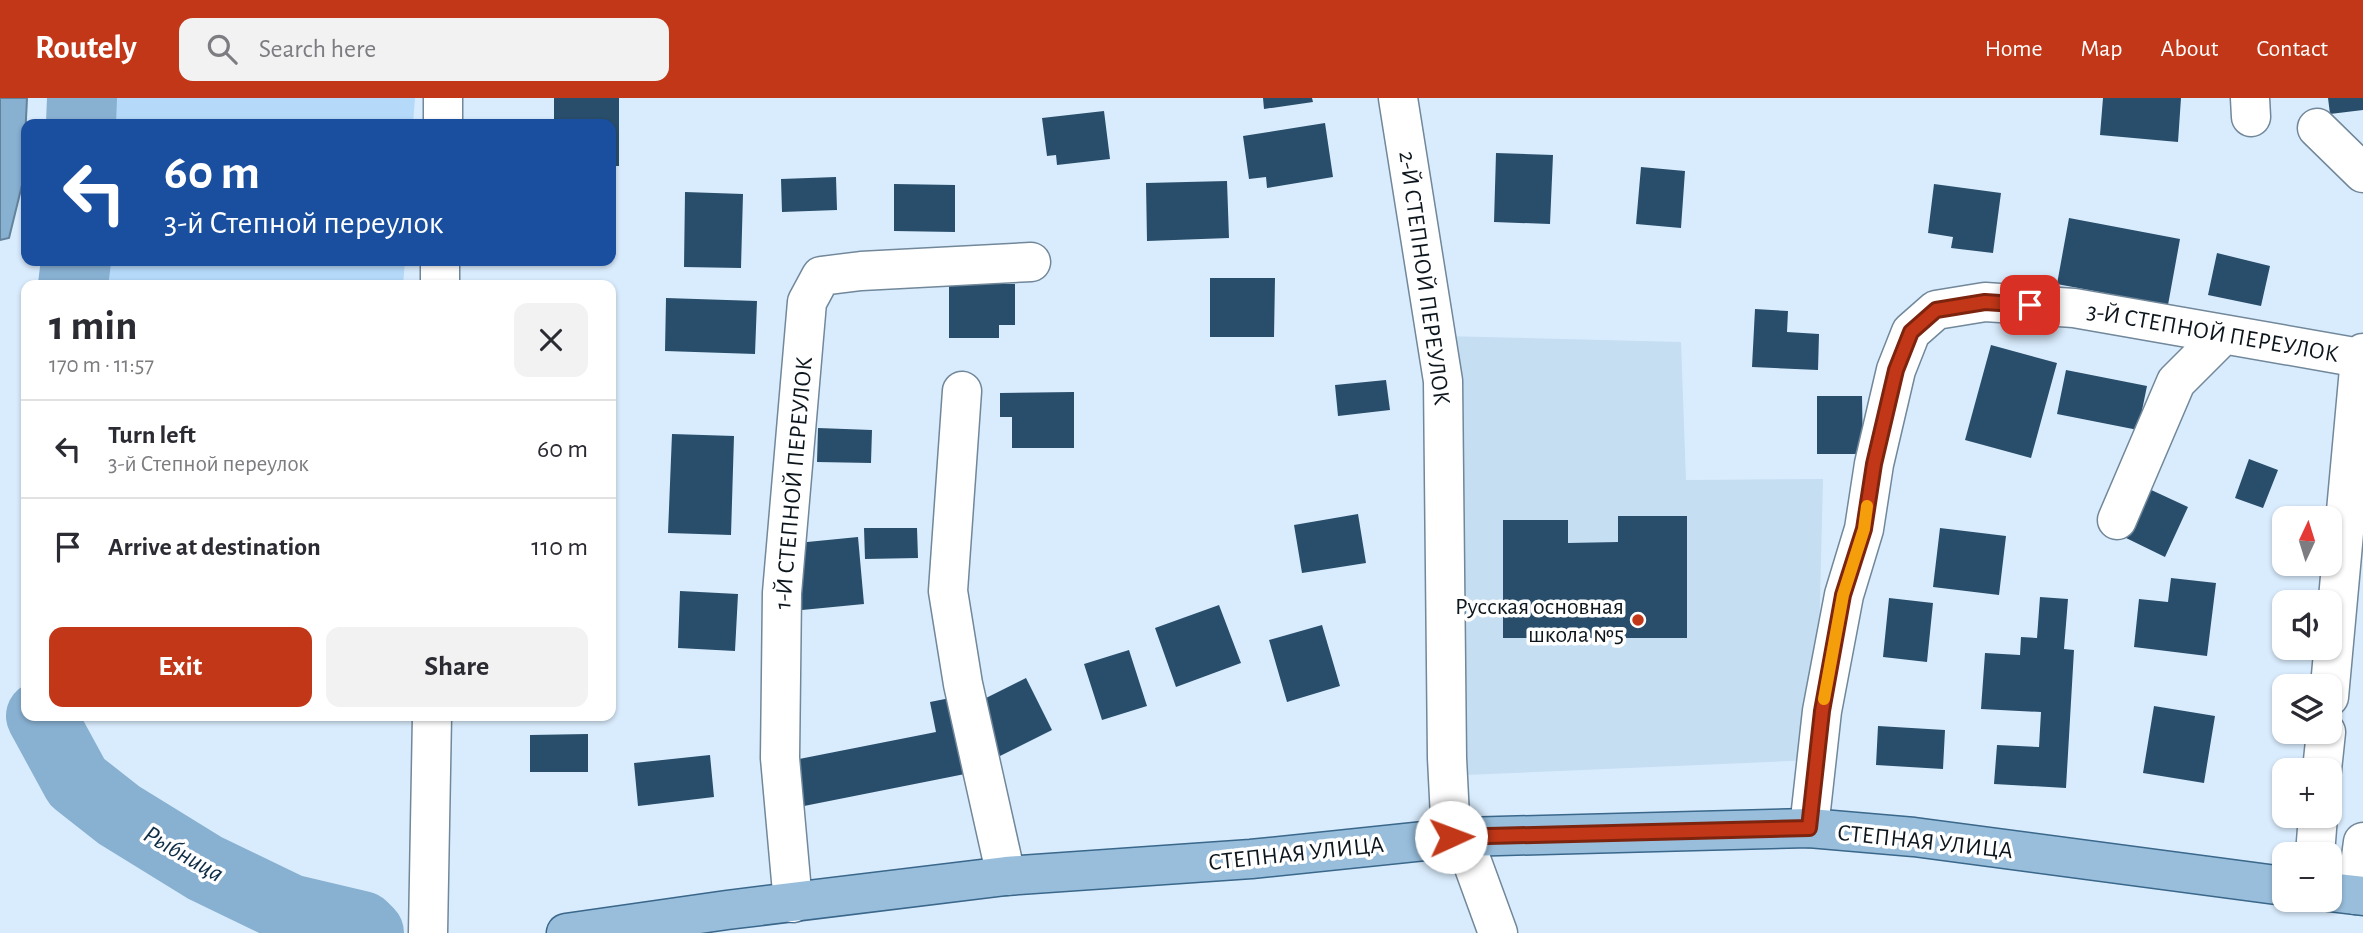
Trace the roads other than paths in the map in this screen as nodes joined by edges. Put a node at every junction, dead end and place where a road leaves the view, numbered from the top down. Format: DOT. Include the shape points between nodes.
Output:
graph roads {
  1 [pos="443,98"];
  2 [pos="1398,98"];
  3 [pos="443,119"];
  4 [pos="2317,128"];
  5 [pos="2363,173"];
  6 [pos="1031,262"];
  7 [pos="2222,336"];
  8 [pos="2361,355"];
  9 [pos="962,391"];
  10 [pos="2117,520"];
  11 [pos="2353,546"];
  12 [pos="2333,674"];
  13 [pos="432,721"];
  14 [pos="1809,828"];
  15 [pos="1457,837"];
  16 [pos="2363,842"];
  17 [pos="1006,876"];
  18 [pos="2272,884"];
  19 [pos="2349,895"];
  20 [pos="793,903"];
  21 [pos="727,910"];
  22 [pos="428,933"];
  23 [pos="566,933"];
  24 [pos="662,933"];
  25 [pos="1498,933"];
  1 -- 3 [label="street"];
  2 -- 15 [label="street, 2-Й СТЕПНОЙ ПЕРЕУЛОК" via="1443,381 1447,758"];
  4 -- 5 [label="street"];
  6 -- 20 [label="street, 1-Й СТЕПНОЙ ПЕРЕУЛОК" via="821,276 807,302 782,607 780,758"];
  7 -- 8 [label="street, 3-Й СТЕПНОЙ ПЕРЕУЛОК"];
  7 -- 10 [label="street" via="2176,382"];
  7 -- 14 [label="street, 3-Й СТЕПНОЙ ПЕРЕУЛОК" via="2074,308 1985,302 1936,310 1911,332 1896,370 1864,529 1843,595 1822,711"];
  8 -- 11 [label="street"];
  9 -- 17 [label="street" via="948,591 963,684"];
  11 -- 12 [label="street"];
  13 -- 22 [label="street"];
  14 -- 15 [label="main road, СТЕПНАЯ УЛИЦА"];
  14 -- 18 [label="main road, СТЕПНАЯ УЛИЦА" via="1914,837"];
  15 -- 17 [label="main road, СТЕПНАЯ УЛИЦА" via="1251,859"];
  15 -- 25 [label="street, 2-Й СТЕПНОЙ ПЕРЕУЛОК"];
  16 -- 19 [label="street"];
  17 -- 20 [label="main road, СТЕПНАЯ УЛИЦА"];
  20 -- 21 [label="main road, СТЕПНАЯ УЛИЦА"];
  21 -- 23 [label="main road, СТЕПНАЯ УЛИЦА"];
  21 -- 24 [label="main road, СТЕПНАЯ УЛИЦА"];
}
